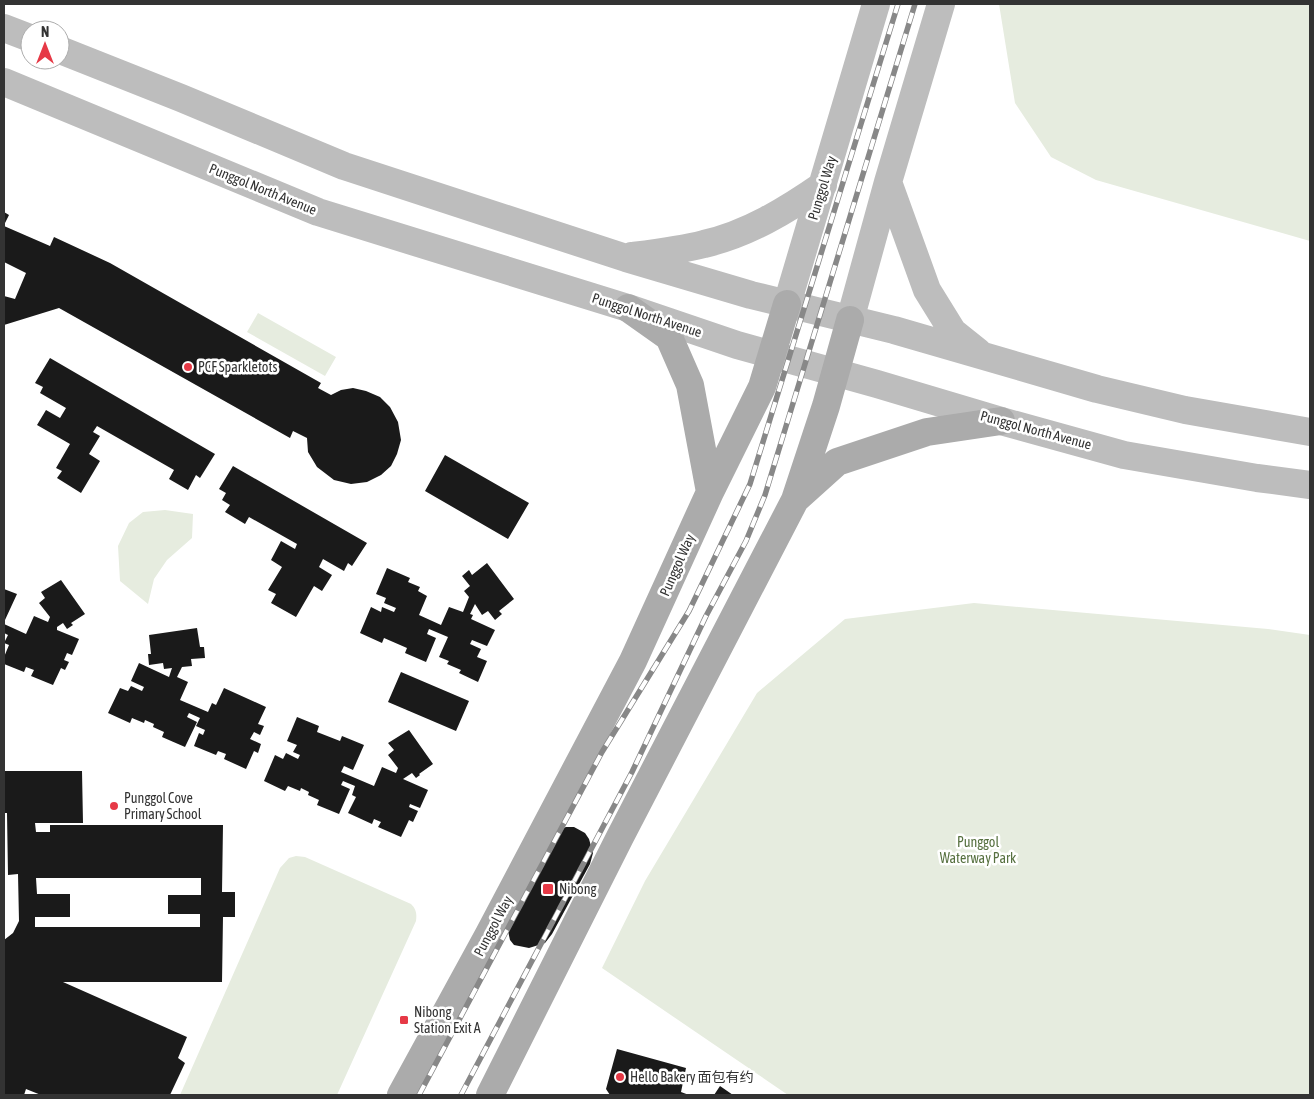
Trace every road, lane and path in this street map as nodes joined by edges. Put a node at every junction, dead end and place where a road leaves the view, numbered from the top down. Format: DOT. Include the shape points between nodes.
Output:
graph roads {
  1 [pos="876,4"];
  2 [pos="941,4"];
  3 [pos="4,28"];
  4 [pos="20,34"];
  5 [pos="70,54"];
  6 [pos="4,82"];
  7 [pos="888,182"];
  8 [pos="823,185"];
  9 [pos="626,258"];
  10 [pos="787,304"];
  11 [pos="628,308"];
  12 [pos="850,320"];
  13 [pos="772,355"];
  14 [pos="982,356"];
  15 [pos="835,372"];
  16 [pos="1001,421"];
  17 [pos="1310,432"];
  18 [pos="1310,485"];
  19 [pos="710,492"];
  20 [pos="795,500"];
  21 [pos="402,1095"];
  22 [pos="490,1095"];
  1 -- 8 [label="main road, Punggol Way"];
  2 -- 7 [label="main road"];
  3 -- 4 [label="main road"];
  5 -- 9 [label="main road" via="344,166"];
  6 -- 11 [label="main road, Punggol North Avenue" via="318,212"];
  7 -- 12 [label="main road"];
  7 -- 14 [label="main road" via="927,290 953,332"];
  8 -- 9 [label="main road" via="791,207 748,229 704,244"];
  8 -- 10 [label="main road, Punggol Way"];
  9 -- 10 [label="main road"];
  10 -- 12 [label="main road"];
  10 -- 13 [label="main road, Punggol Way"];
  11 -- 13 [label="main road, Punggol North Avenue"];
  11 -- 19 [label="main road" via="669,337 690,385"];
  12 -- 14 [label="main road"];
  12 -- 15 [label="main road"];
  13 -- 15 [label="main road, Punggol North Avenue"];
  13 -- 19 [label="main road, Punggol Way" via="762,387"];
  14 -- 17 [label="main road" via="1185,410"];
  15 -- 16 [label="main road, Punggol North Avenue"];
  15 -- 20 [label="main road"];
  16 -- 18 [label="main road, Punggol North Avenue" via="1124,454"];
  16 -- 20 [label="main road" via="927,432 837,462"];
  19 -- 21 [label="main road, Punggol Way" via="634,661"];
  20 -- 22 [label="main road"];
}
